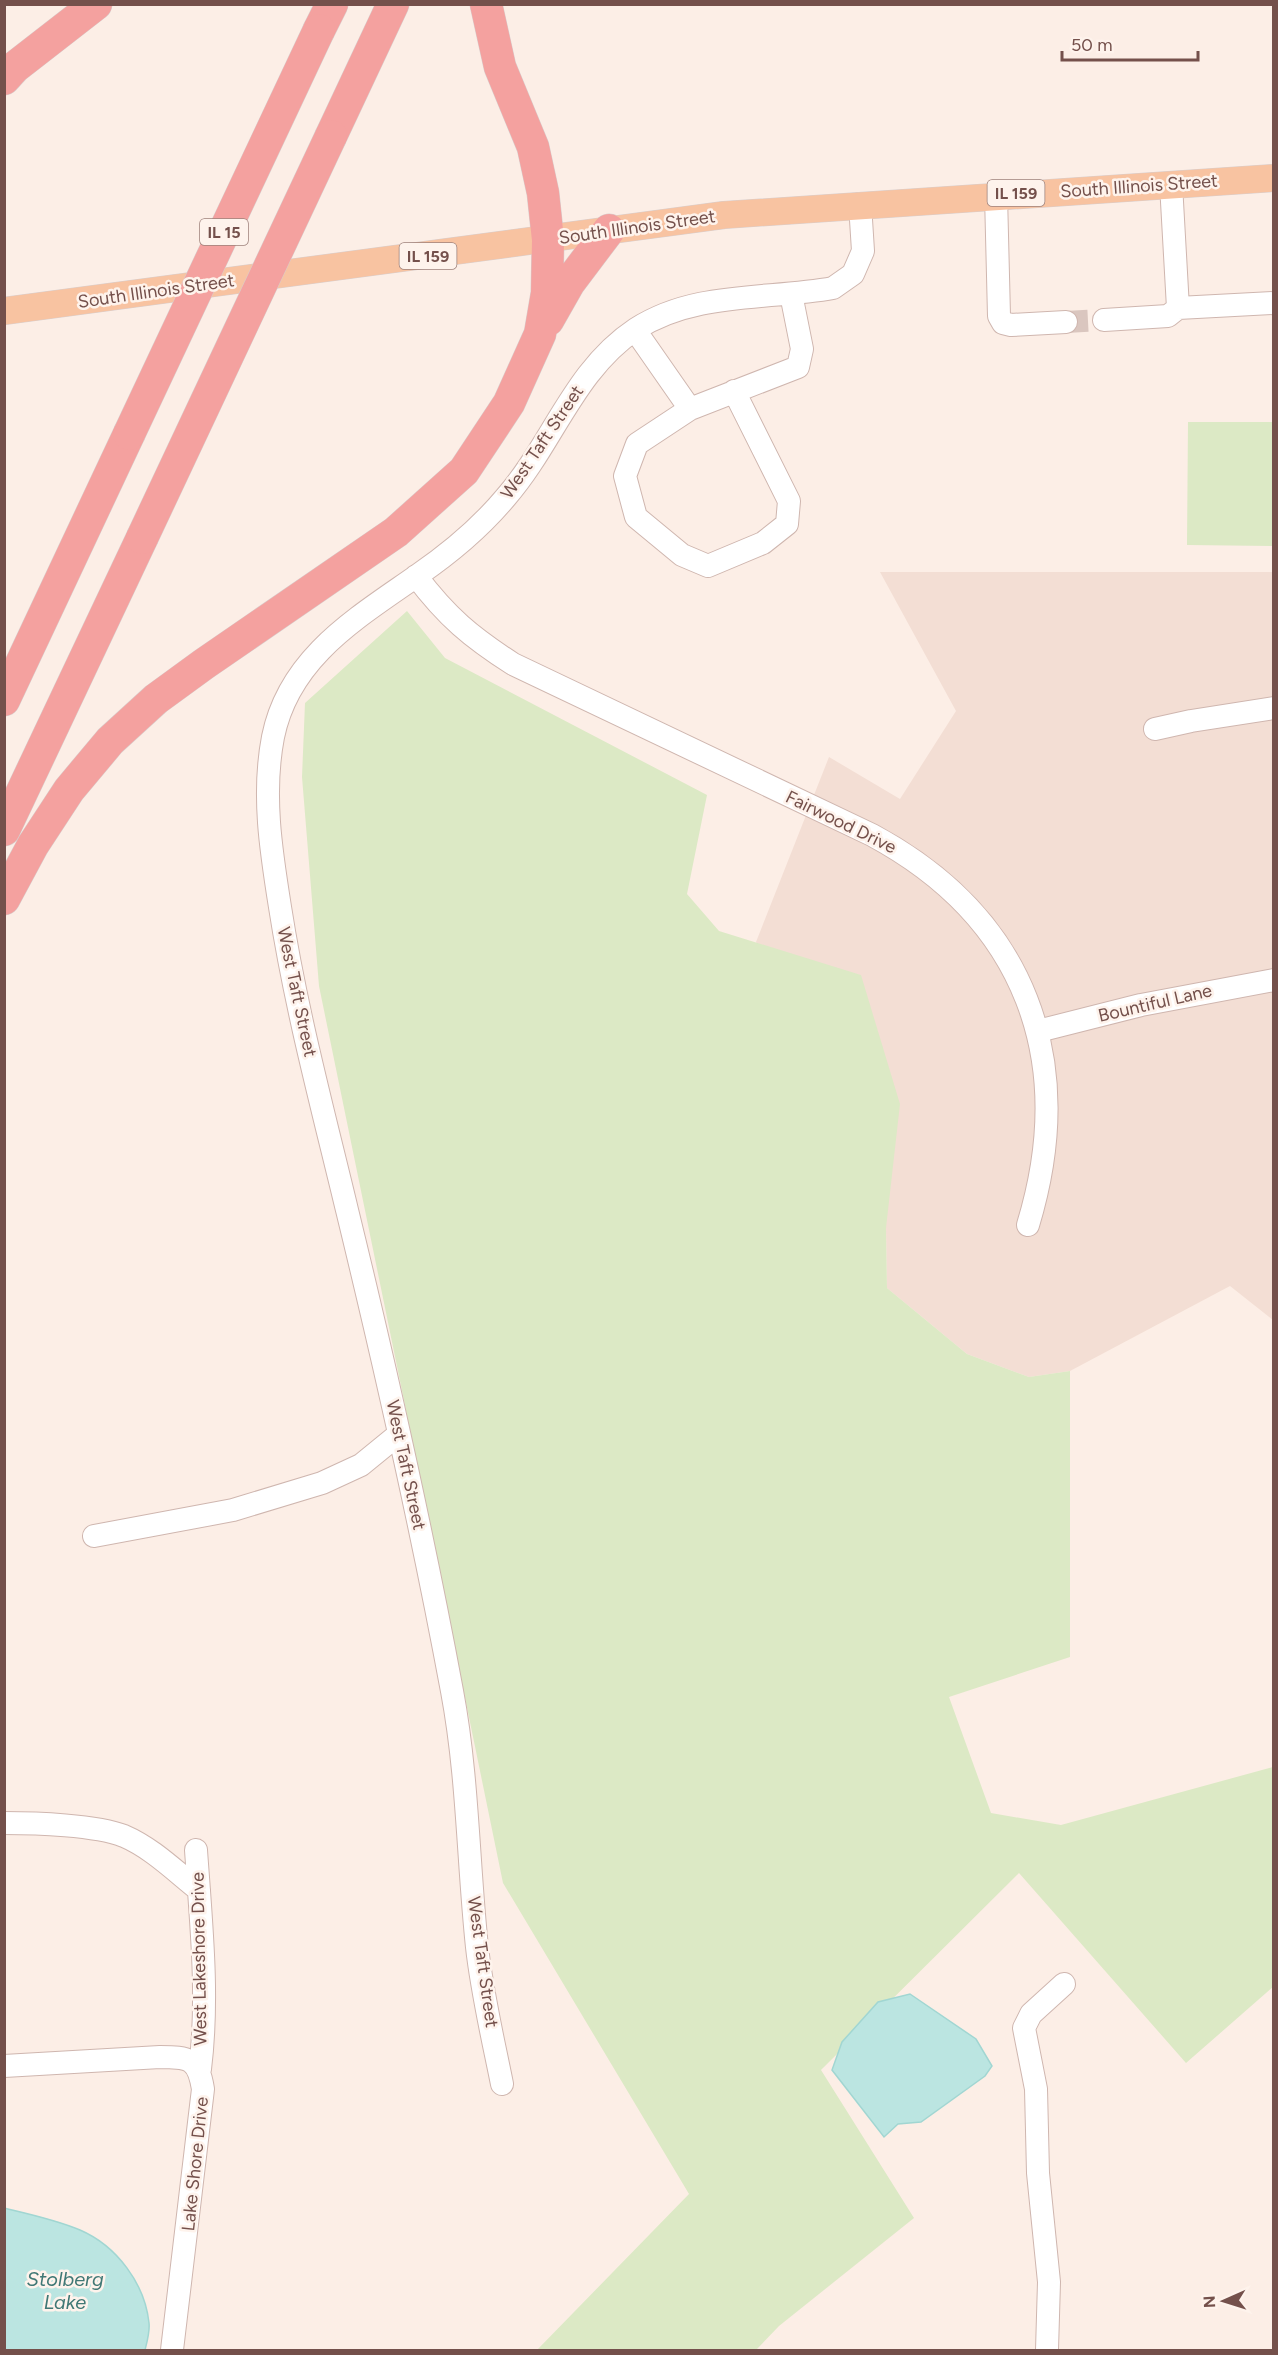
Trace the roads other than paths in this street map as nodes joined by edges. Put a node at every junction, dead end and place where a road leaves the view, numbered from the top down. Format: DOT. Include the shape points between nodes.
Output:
graph roads {
  1 [pos="96,4"];
  2 [pos="393,4"];
  3 [pos="486,4"];
  4 [pos="326,17"];
  5 [pos="4,79"];
  6 [pos="1274,178"];
  7 [pos="1171,184"];
  8 [pos="996,195"];
  9 [pos="860,204"];
  10 [pos="609,230"];
  11 [pos="548,240"];
  12 [pos="791,294"];
  13 [pos="1274,303"];
  14 [pos="1178,308"];
  15 [pos="4,311"];
  16 [pos="1104,320"];
  17 [pos="1066,322"];
  18 [pos="635,330"];
  19 [pos="540,333"];
  20 [pos="734,391"];
  21 [pos="690,408"];
  22 [pos="416,576"];
  23 [pos="4,700"];
  24 [pos="1274,708"];
  25 [pos="1155,729"];
  26 [pos="4,830"];
  27 [pos="4,899"];
  28 [pos="1274,980"];
  29 [pos="1038,1031"];
  30 [pos="1028,1225"];
  31 [pos="399,1434"];
  32 [pos="94,1536"];
  33 [pos="4,1823"];
  34 [pos="196,1850"];
  35 [pos="199,1890"];
  36 [pos="1064,1984"];
  37 [pos="4,2066"];
  38 [pos="200,2069"];
  39 [pos="502,2084"];
  40 [pos="172,2350"];
  41 [pos="1047,2350"];
  1 -- 5 [label="highway"];
  2 -- 26 [label="highway, bridge"];
  3 -- 11 [label="highway" via="500,67 532,147 543,193"];
  4 -- 23 [label="highway, IL 15, bridge"];
  6 -- 7 [label="main road, South Illinois Street / IL 159"];
  7 -- 8 [label="main road, South Illinois Street / IL 159"];
  7 -- 14 [label="street"];
  8 -- 9 [label="main road, South Illinois Street / IL 159"];
  8 -- 17 [label="street" via="999,316 1003,323 1011,325"];
  9 -- 10 [label="main road, South Illinois Street / IL 159" via="724,215"];
  9 -- 12 [label="street, West Taft Street" via="863,251 853,274 833,288"];
  10 -- 11 [label="main road, South Illinois Street / IL 159"];
  10 -- 19 [label="highway" via="568,283"];
  11 -- 15 [label="main road, South Illinois Street / IL 159"];
  11 -- 19 [label="highway" via="547,293"];
  12 -- 18 [label="street, West Taft Street" via="688,306"];
  12 -- 20 [label="street" via="802,349 798,367"];
  13 -- 14 [label="street"];
  14 -- 16 [label="street" via="1168,316"];
  18 -- 21 [label="street"];
  18 -- 22 [label="street, West Taft Street" via="590,372 504,501 449,552"];
  19 -- 27 [label="highway" via="509,404 464,471 396,532 156,699 110,741 69,790"];
  20 -- 21 [label="street"];
  20 -- 21 [label="street" via="789,501 787,524 763,543 708,566 682,555 636,517 626,476 637,444"];
  22 -- 29 [label="street, Fairwood Drive" via="442,610 473,638 513,664 872,835 926,869 958,897 1009,960"];
  22 -- 31 [label="street, West Taft Street" via="338,631 294,683 281,707 274,733 268,788 268,822 292,983"];
  24 -- 25 [label="street"];
  28 -- 29 [label="street, Bountiful Lane" via="1141,1005"];
  29 -- 30 [label="street, Fairwood Drive" via="1048,1104 1046,1153"];
  31 -- 32 [label="street" via="361,1465 322,1484 232,1510"];
  31 -- 39 [label="street, West Taft Street" via="453,1698 465,1792 477,1951"];
  33 -- 35 [label="street" via="105,1830 124,1836"];
  34 -- 35 [label="street, West Lakeshore Drive"];
  35 -- 38 [label="street, West Lakeshore Drive" via="204,2037"];
  36 -- 41 [label="street" via="1031,2014 1024,2028 1036,2089 1038,2173 1049,2282"];
  37 -- 38 [label="street" via="180,2057"];
  38 -- 40 [label="street, Lake Shore Drive" via="203,2089"];
}
